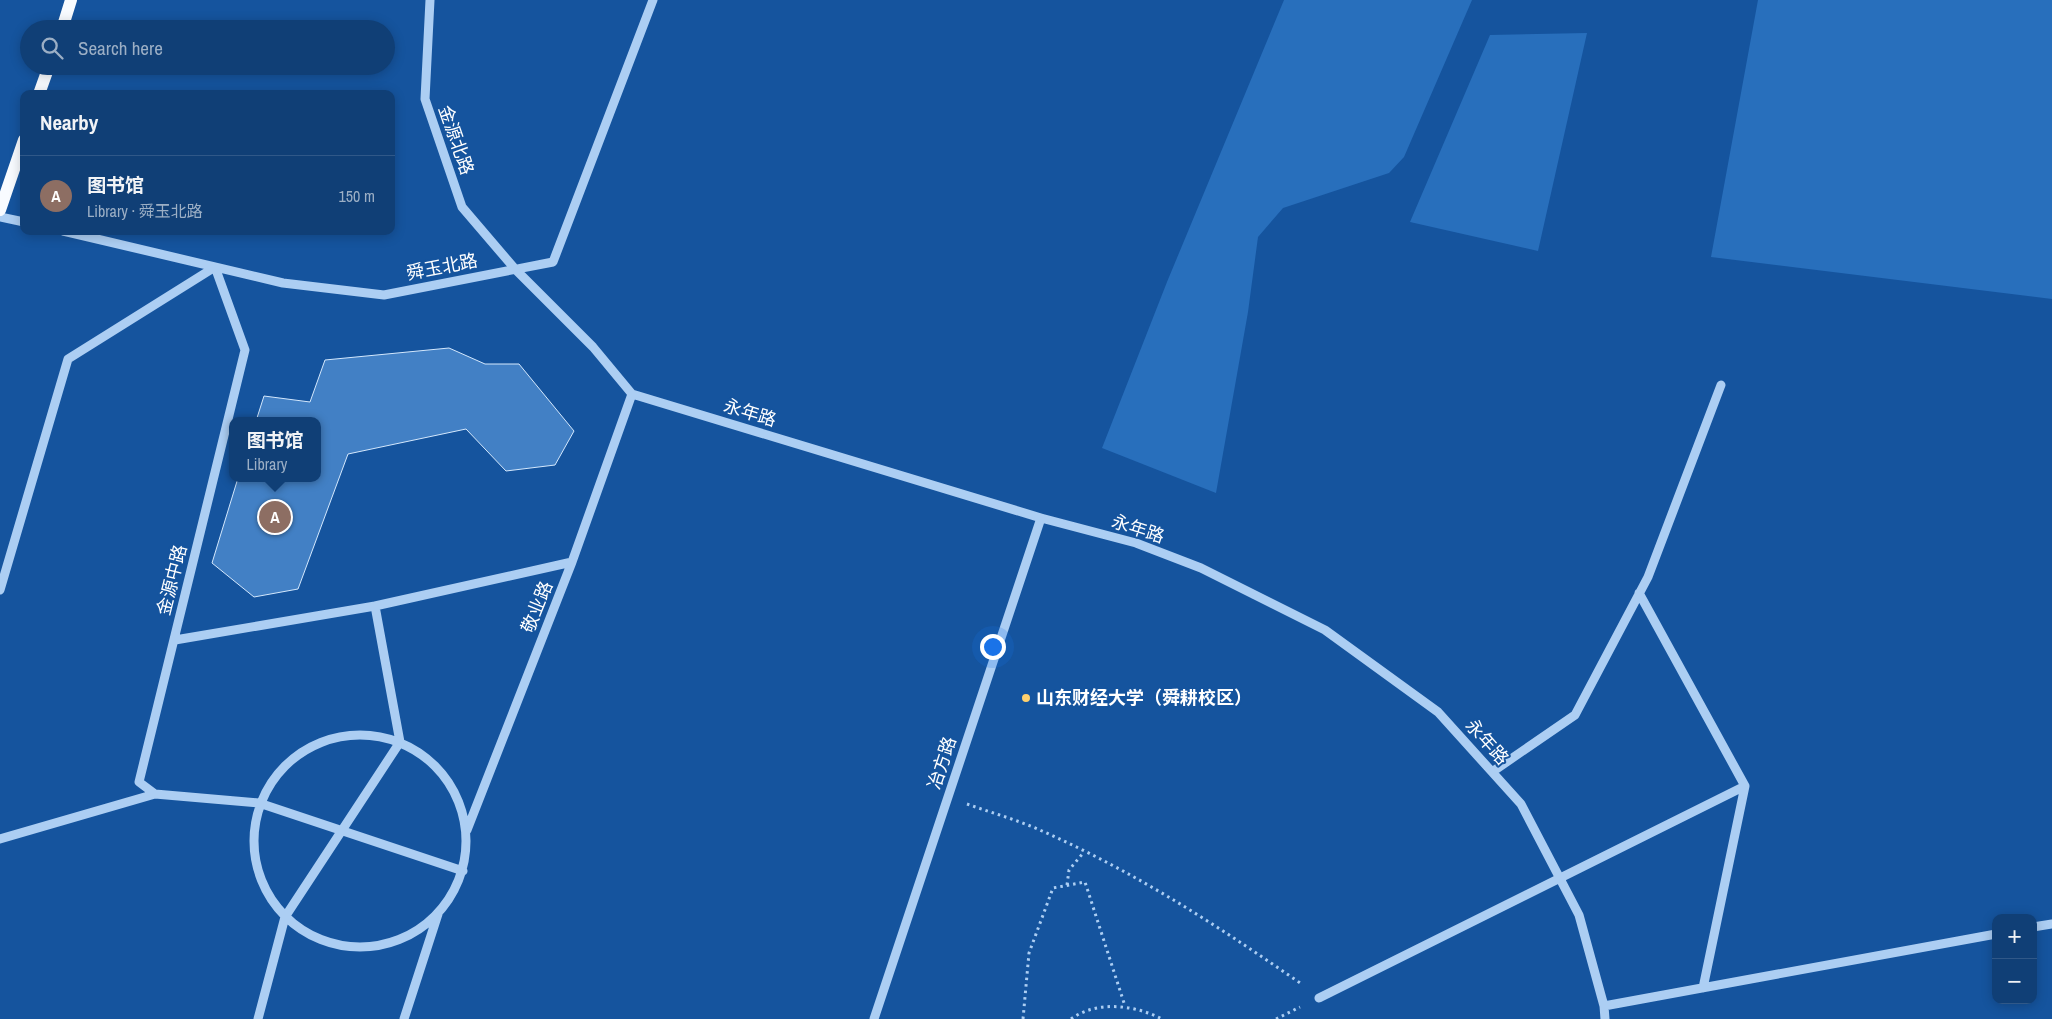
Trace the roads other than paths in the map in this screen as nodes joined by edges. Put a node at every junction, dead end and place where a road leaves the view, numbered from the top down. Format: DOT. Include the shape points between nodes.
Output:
graph roads {
  1 [pos="71,0"];
  2 [pos="430,0"];
  3 [pos="653,0"];
  4 [pos="65,20"];
  5 [pos="46,75"];
  6 [pos="41,90"];
  7 [pos="20,152"];
  8 [pos="0,210"];
  9 [pos="0,216"];
  10 [pos="20,221"];
  11 [pos="80,235"];
  12 [pos="216,267"];
  13 [pos="515,269"];
  14 [pos="1721,385"];
  15 [pos="632,394"];
  16 [pos="1041,518"];
  17 [pos="572,562"];
  18 [pos="0,590"];
  19 [pos="1639,593"];
  20 [pos="375,606"];
  21 [pos="175,640"];
  22 [pos="400,742"];
  23 [pos="1492,772"];
  24 [pos="1745,786"];
  25 [pos="155,794"];
  26 [pos="259,803"];
  27 [pos="467,830"];
  28 [pos="342,831"];
  29 [pos="0,839"];
  30 [pos="463,871"];
  31 [pos="1560,878"];
  32 [pos="438,914"];
  33 [pos="285,918"];
  34 [pos="2052,924"];
  35 [pos="2037,926"];
  36 [pos="1992,935"];
  37 [pos="1703,988"];
  38 [pos="1318,998"];
  39 [pos="1604,1006"];
  40 [pos="258,1019"];
  41 [pos="404,1019"];
  42 [pos="874,1019"];
  43 [pos="1605,1019"];
  1 -- 4 [label="main road"];
  2 -- 13 [label="street, 金源北路" via="425,99 462,207"];
  3 -- 13 [label="street, 舜玉北路" via="553,262"];
  5 -- 6 [label="main road"];
  7 -- 8 [label="main road"];
  9 -- 10 [label="street"];
  11 -- 12 [label="street, 舜玉北路"];
  12 -- 13 [label="street, 舜玉北路" via="282,283 384,296"];
  12 -- 18 [label="street" via="68,359"];
  12 -- 21 [label="street, 金源中路" via="245,350"];
  13 -- 15 [label="street" via="593,347"];
  14 -- 19 [label="street" via="1648,577"];
  15 -- 16 [label="street, 永年路"];
  15 -- 17 [label="street, 敬业路"];
  16 -- 23 [label="street, 永年路" via="1136,543 1201,568 1325,630 1438,712"];
  16 -- 42 [label="street, 冶方路"];
  17 -- 20 [label="street"];
  17 -- 27 [label="street, 敬业路"];
  19 -- 23 [label="street" via="1575,715"];
  19 -- 24 [label="street"];
  20 -- 21 [label="street"];
  20 -- 22 [label="street"];
  21 -- 25 [label="street, 金源中路" via="139,782"];
  22 -- 26 [label="street" via="366,734 332,738 300,752 275,775"];
  22 -- 27 [label="street" via="425,756 446,777 460,802"];
  22 -- 28 [label="street"];
  23 -- 31 [label="street, 永年路" via="1520,804"];
  24 -- 31 [label="street"];
  24 -- 37 [label="street"];
  25 -- 26 [label="street"];
  25 -- 29 [label="street"];
  26 -- 28 [label="street"];
  26 -- 33 [label="street" via="253,837 256,868 268,895"];
  27 -- 30 [label="street"];
  28 -- 30 [label="street"];
  28 -- 33 [label="street"];
  30 -- 32 [label="street" via="453,894"];
  31 -- 38 [label="street"];
  31 -- 39 [label="street, 永年路" via="1579,915"];
  32 -- 33 [label="street" via="412,934 382,945 349,947 317,939"];
  32 -- 41 [label="street"];
  33 -- 40 [label="street"];
  34 -- 35 [label="street"];
  36 -- 37 [label="street"];
  37 -- 39 [label="street"];
  39 -- 43 [label="street, 永年路"];
}
